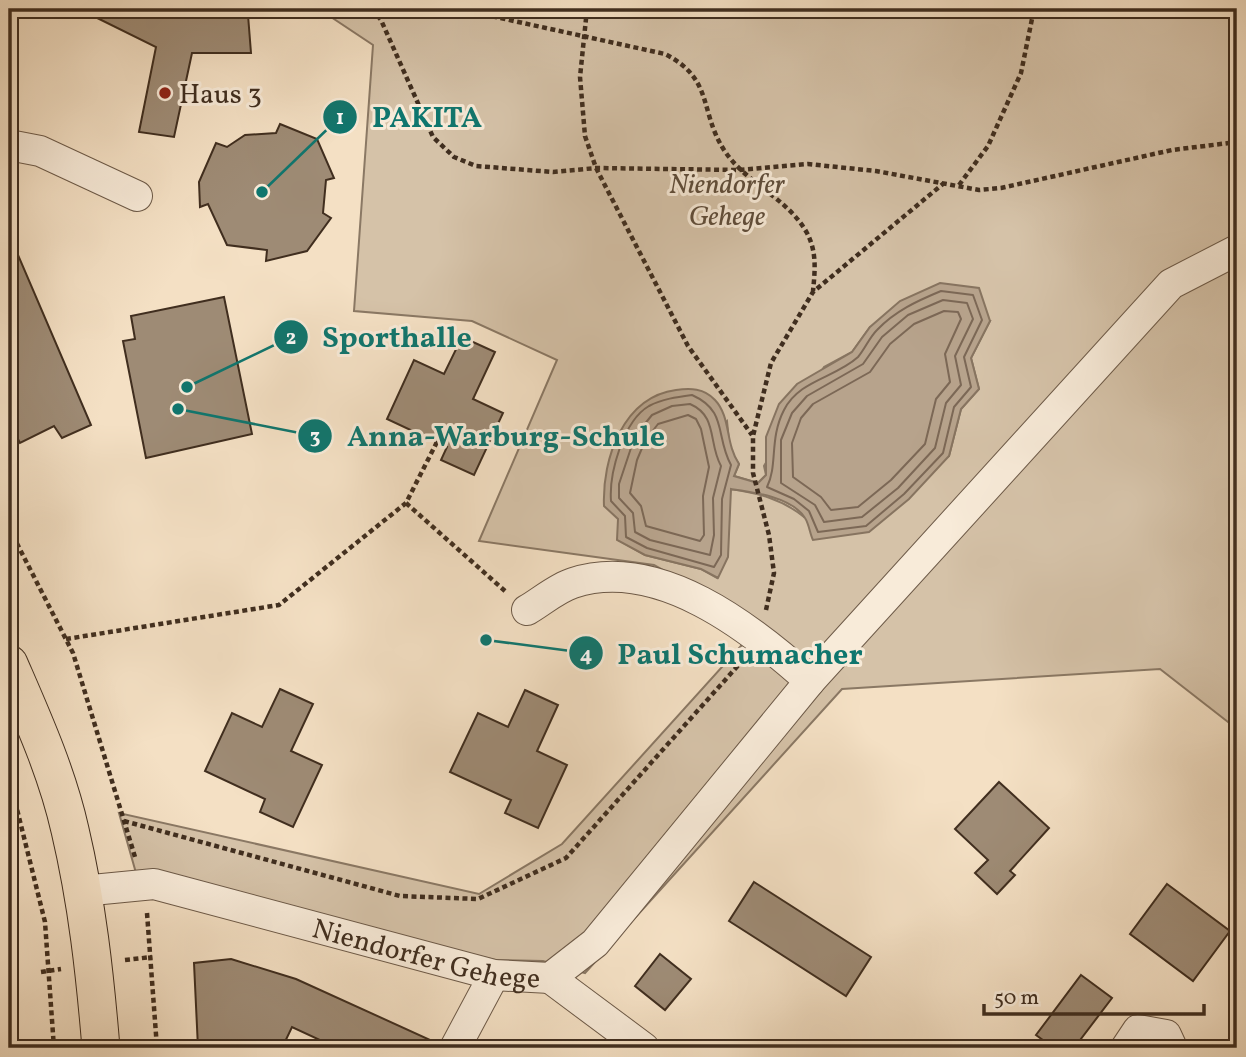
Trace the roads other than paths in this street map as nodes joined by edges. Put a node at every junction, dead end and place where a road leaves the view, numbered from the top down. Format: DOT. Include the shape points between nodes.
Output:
graph roads {
  1 [pos="9,145"];
  2 [pos="137,196"];
  3 [pos="1237,250"];
  4 [pos="527,610"];
  5 [pos="9,664"];
  6 [pos="810,681"];
  7 [pos="82,891"];
  8 [pos="494,975"];
  9 [pos="550,978"];
  10 [pos="101,1048"];
  11 [pos="455,1048"];
  12 [pos="644,1048"];
  13 [pos="1126,1048"];
  14 [pos="1172,1048"];
  1 -- 2 [label="street" via="40,151"];
  3 -- 6 [label="street, Niendorfer Gehege" via="1171,284"];
  4 -- 6 [label="street" via="572,583 617,577 663,585 708,604 762,639"];
  5 -- 7 [label="main road" via="41,737 70,828"];
  6 -- 9 [label="street, Niendorfer Gehege" via="595,943"];
  7 -- 8 [label="street, Niendorfer Gehege" via="164,886"];
  7 -- 10 [label="main road"];
  8 -- 9 [label="street, Niendorfer Gehege"];
  8 -- 11 [label="street"];
  9 -- 12 [label="street"];
  13 -- 14 [label="street" via="1138,1030 1166,1035"];
}
